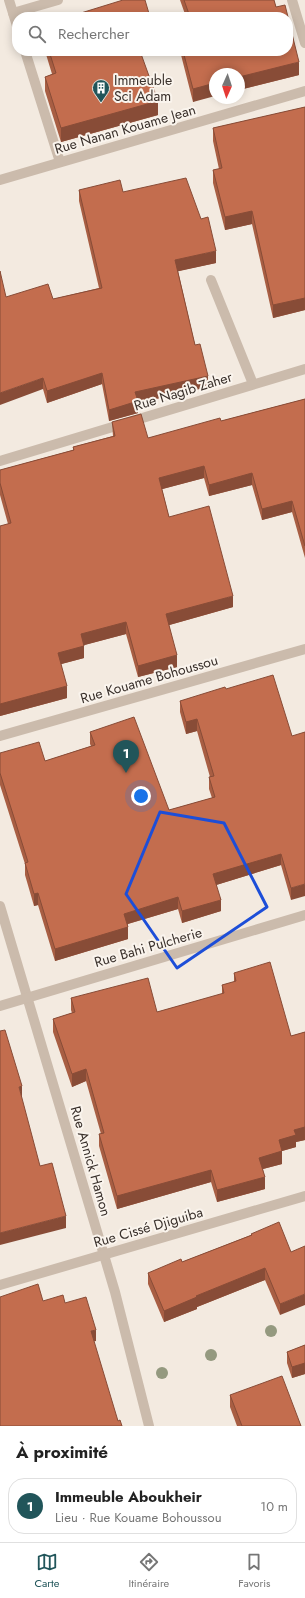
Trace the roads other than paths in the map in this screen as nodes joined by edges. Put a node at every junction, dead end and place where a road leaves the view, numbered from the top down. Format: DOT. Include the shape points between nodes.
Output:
graph roads {
  1 [pos="9,0"];
  2 [pos="58,0"];
  3 [pos="292,0"];
  4 [pos="13,12"];
  5 [pos="16,12"];
  6 [pos="305,43"];
  7 [pos="27,56"];
  8 [pos="305,91"];
  9 [pos="60,162"];
  10 [pos="0,180"];
  11 [pos="211,280"];
  12 [pos="305,369"];
  13 [pos="253,384"];
  14 [pos="0,461"];
  15 [pos="305,649"];
  16 [pos="0,736"];
  17 [pos="0,906"];
  18 [pos="305,916"];
  19 [pos="28,997"];
  20 [pos="0,1006"];
  21 [pos="305,1196"];
  22 [pos="104,1254"];
  23 [pos="0,1285"];
  24 [pos="149,1426"];
  1 -- 4 [label="street"];
  2 -- 5 [label="street"];
  3 -- 6 [label="street"];
  7 -- 9 [label="street"];
  8 -- 9 [label="street, Rue Nanan Kouame Jean"];
  9 -- 10 [label="street, Rue Nanan Kouame Jean"];
  11 -- 13 [label="street"];
  12 -- 13 [label="street, Rue Nagib Zaher"];
  13 -- 14 [label="street, Rue Nagib Zaher"];
  15 -- 16 [label="street, Rue Kouame Bohoussou"];
  17 -- 19 [label="street, Rue Annick Hamon"];
  18 -- 19 [label="street, Rue Bahi Pulcherie"];
  19 -- 20 [label="street, Rue Bahi Pulcherie"];
  19 -- 22 [label="street, Rue Annick Hamon"];
  21 -- 22 [label="street, Rue Cissé Djiguiba"];
  22 -- 23 [label="street, Rue Cissé Djiguiba"];
  22 -- 24 [label="street, Rue Annick Hamon"];
}
